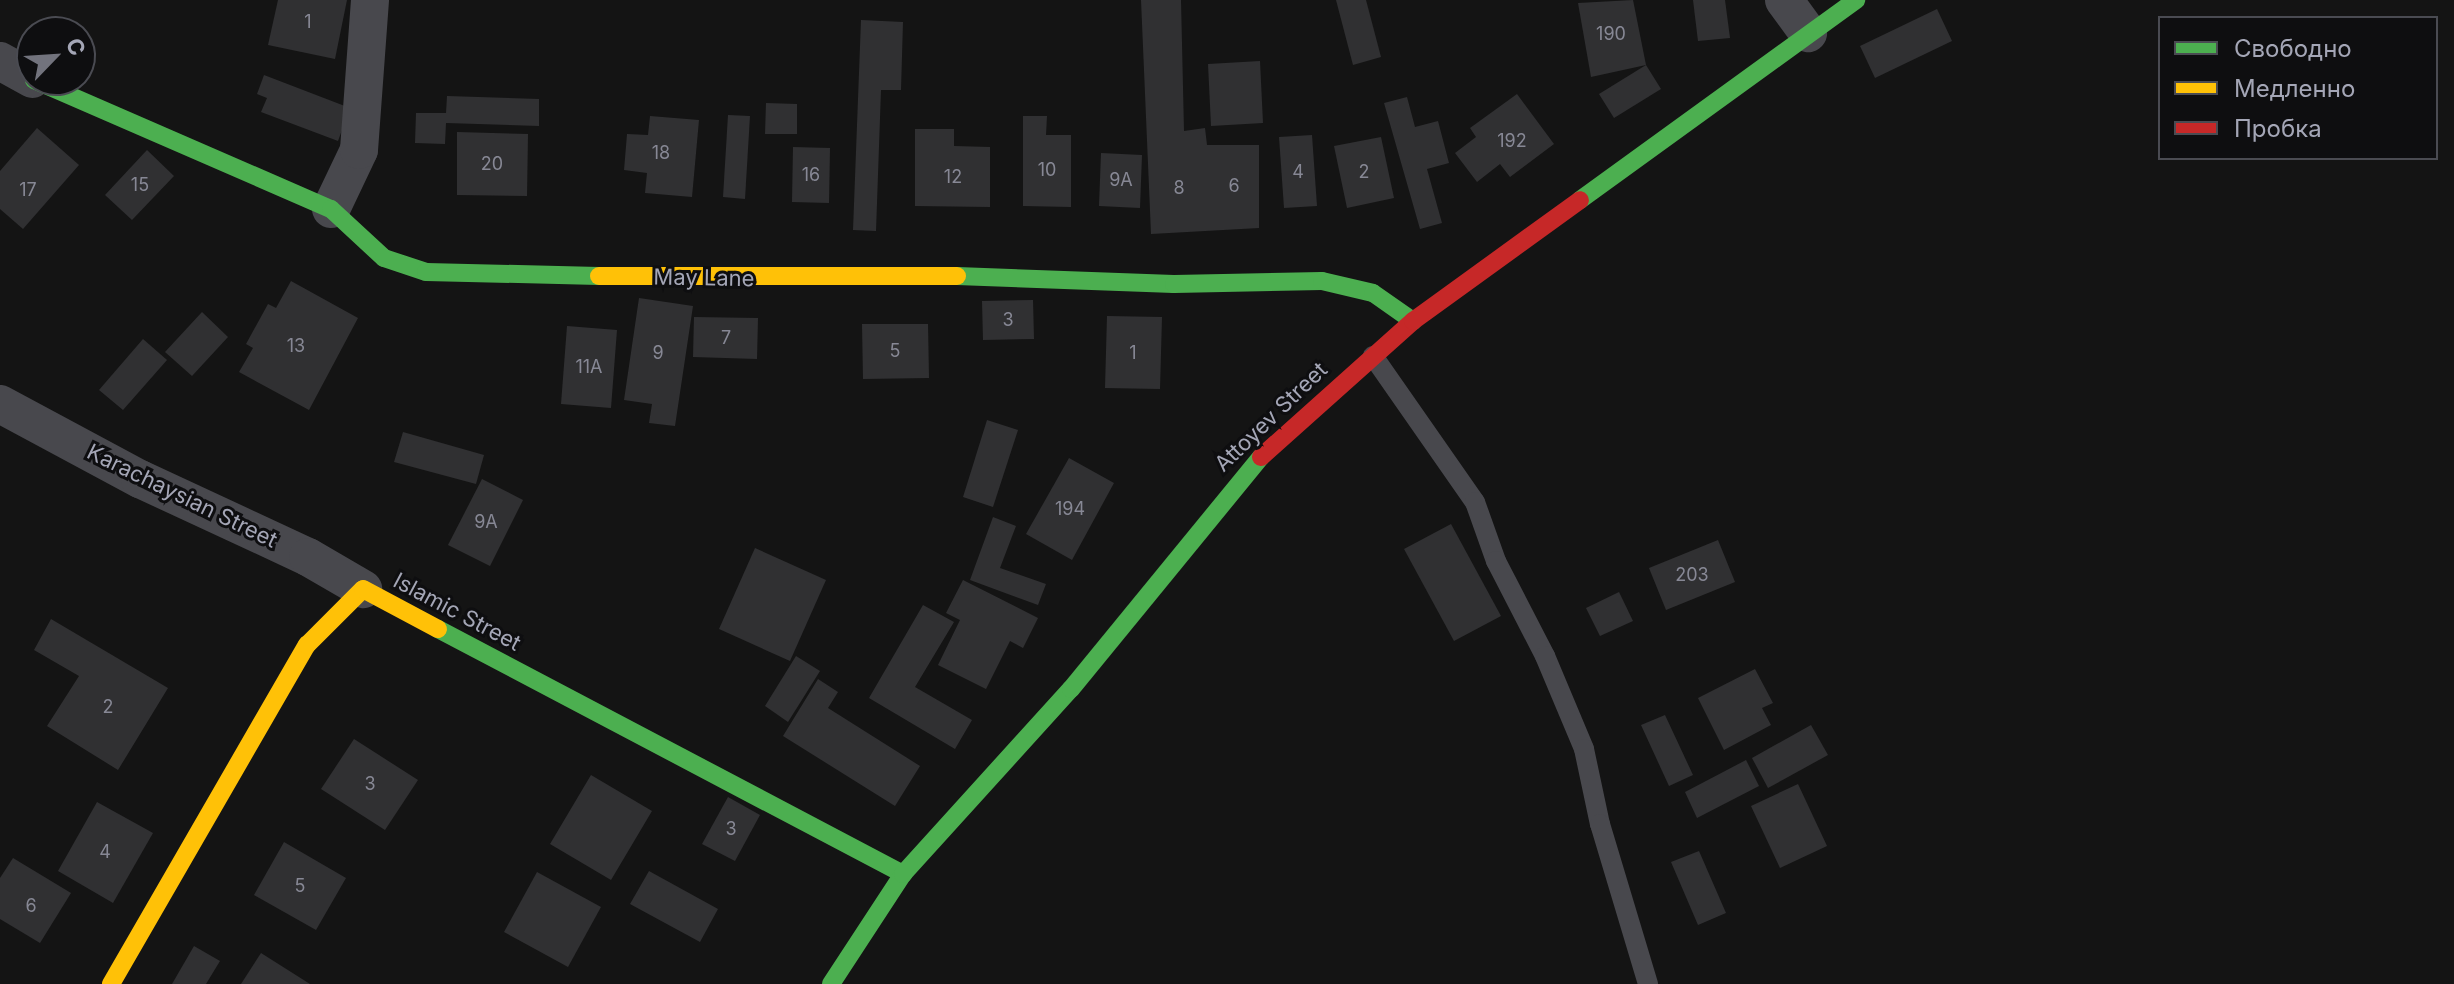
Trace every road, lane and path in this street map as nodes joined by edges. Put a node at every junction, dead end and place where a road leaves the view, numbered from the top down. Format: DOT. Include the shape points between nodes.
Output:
graph roads {
  1 [pos="370,0"];
  2 [pos="1784,0"];
  3 [pos="1856,0"];
  4 [pos="1808,33"];
  5 [pos="70,96"];
  6 [pos="331,209"];
  7 [pos="1413,321"];
  8 [pos="1373,356"];
  9 [pos="0,404"];
  10 [pos="363,589"];
  11 [pos="903,874"];
  12 [pos="111,984"];
  13 [pos="831,984"];
  14 [pos="1648,984"];
  1 -- 6 [label="street" via="359,150"];
  2 -- 4 [label="street"];
  3 -- 4 [label="street, Attoyev Street"];
  4 -- 7 [label="street, Attoyev Street"];
  5 -- 6 [label="street, May Lane"];
  6 -- 7 [label="street, May Lane" via="384,258 426,272 745,280 934,275 1174,284 1322,281 1373,293"];
  7 -- 8 [label="street, Attoyev Street"];
  8 -- 11 [label="street, Attoyev Street" via="1230,489 1071,689"];
  8 -- 14 [label="lane" via="1475,502 1496,561 1545,656 1584,749 1600,824"];
  9 -- 10 [label="street, Karachaysian Street"];
  10 -- 11 [label="street, Islamic Street"];
  10 -- 12 [label="street, Islamic Street" via="307,645 277,690"];
  11 -- 13 [label="street, Attoyev Street"];
}
